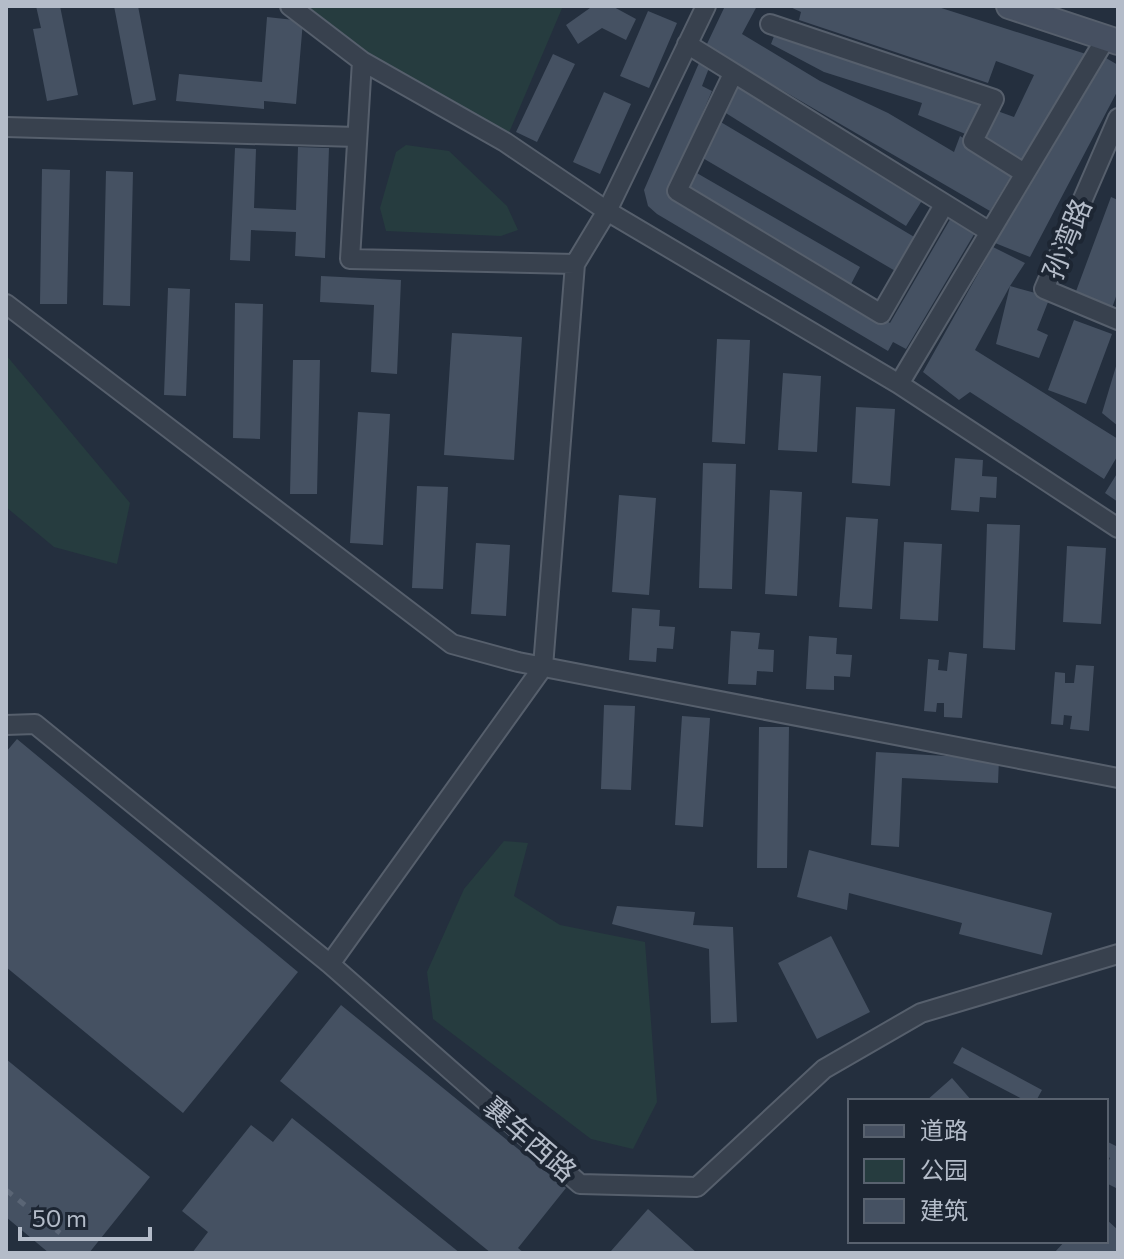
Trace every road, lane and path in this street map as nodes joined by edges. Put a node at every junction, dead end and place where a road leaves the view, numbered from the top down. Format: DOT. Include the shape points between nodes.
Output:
graph roads {
  1 [pos="290,6"];
  2 [pos="706,6"];
  3 [pos="1009,6"];
  4 [pos="770,24"];
  5 [pos="1112,40"];
  6 [pos="687,44"];
  7 [pos="362,61"];
  8 [pos="733,74"];
  9 [pos="1118,118"];
  10 [pos="6,127"];
  11 [pos="357,137"];
  12 [pos="1024,173"];
  13 [pos="944,205"];
  14 [pos="607,211"];
  15 [pos="990,232"];
  16 [pos="575,264"];
  17 [pos="6,304"];
  18 [pos="1118,320"];
  19 [pos="899,384"];
  20 [pos="1118,528"];
  21 [pos="543,667"];
  22 [pos="6,725"];
  23 [pos="1118,778"];
  24 [pos="1118,954"];
  25 [pos="330,964"];
  1 -- 7 [label="street"];
  2 -- 6 [label="street"];
  3 -- 5 [label="street"];
  4 -- 12 [label="street" via="994,99 973,141"];
  5 -- 12 [label="street"];
  6 -- 8 [label="street"];
  6 -- 14 [label="street"];
  7 -- 11 [label="street"];
  7 -- 14 [label="street" via="505,142"];
  8 -- 13 [label="street"];
  8 -- 13 [label="street" via="677,191 881,314"];
  9 -- 18 [label="street, 孙湾路" via="1044,289"];
  10 -- 11 [label="street"];
  11 -- 16 [label="street" via="350,259"];
  12 -- 15 [label="street"];
  13 -- 15 [label="street"];
  14 -- 16 [label="street"];
  14 -- 19 [label="street"];
  15 -- 19 [label="street"];
  16 -- 21 [label="street"];
  17 -- 21 [label="street" via="452,644"];
  19 -- 20 [label="street"];
  21 -- 23 [label="street"];
  21 -- 25 [label="street"];
  22 -- 25 [label="street, 襄车西路" via="35,724"];
  24 -- 25 [label="street, 襄车西路" via="921,1013 824,1069 697,1187 580,1184"];
}
